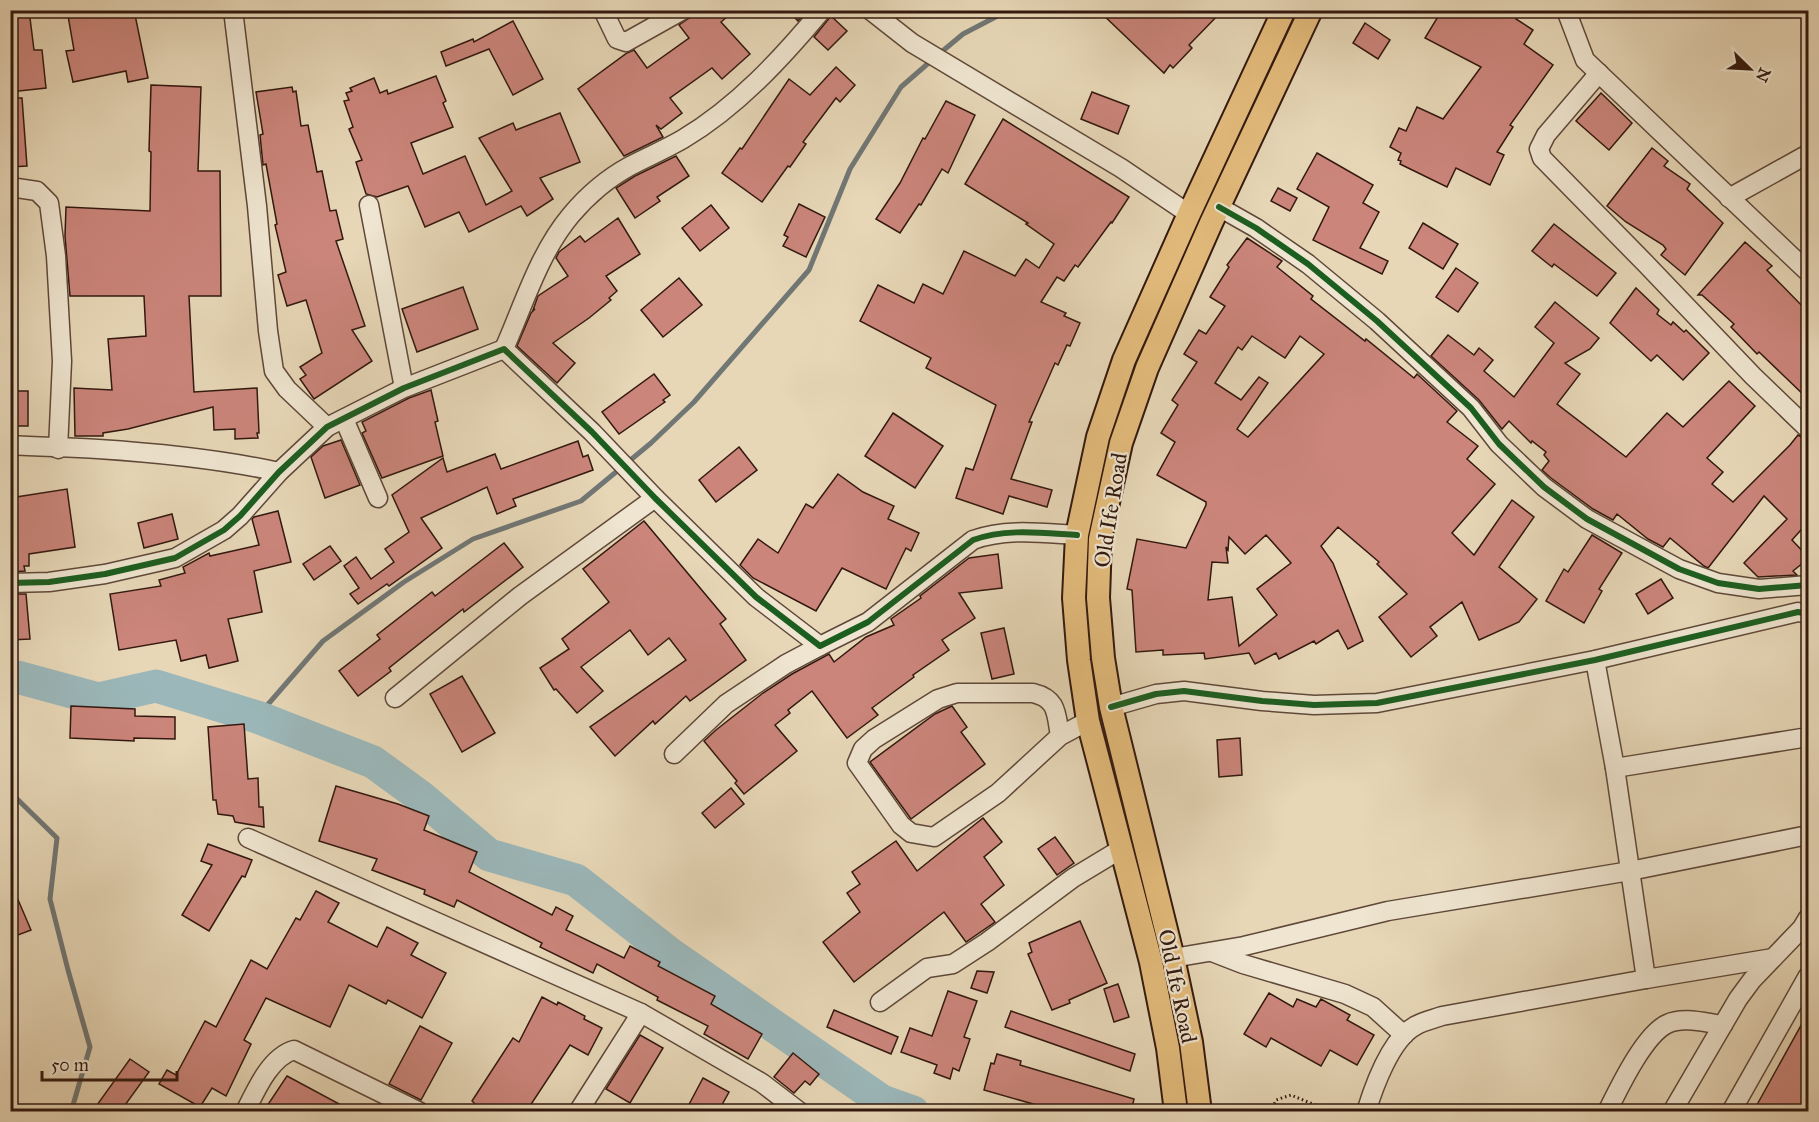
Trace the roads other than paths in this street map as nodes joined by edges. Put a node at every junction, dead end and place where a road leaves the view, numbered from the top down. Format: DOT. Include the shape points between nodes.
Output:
graph roads {
  1 [pos="233,10"];
  2 [pos="603,10"];
  3 [pos="682,10"];
  4 [pos="822,10"];
  5 [pos="870,10"];
  6 [pos="1284,10"];
  7 [pos="1311,10"];
  8 [pos="1566,10"];
  9 [pos="1599,73"];
  10 [pos="1809,154"];
  11 [pos="10,187"];
  12 [pos="1729,198"];
  13 [pos="369,205"];
  14 [pos="1219,207"];
  15 [pos="1189,214"];
  16 [pos="1166,266"];
  17 [pos="1809,272"];
  18 [pos="1187,276"];
  19 [pos="504,349"];
  20 [pos="404,388"];
  21 [pos="344,419"];
  22 [pos="327,427"];
  23 [pos="1809,429"];
  24 [pos="10,445"];
  25 [pos="58,448"];
  26 [pos="279,472"];
  27 [pos="378,498"];
  28 [pos="655,498"];
  29 [pos="1077,536"];
  30 [pos="10,583"];
  31 [pos="1809,585"];
  32 [pos="1809,614"];
  33 [pos="820,646"];
  34 [pos="1595,660"];
  35 [pos="395,698"];
  36 [pos="1111,706"];
  37 [pos="1088,721"];
  38 [pos="1060,736"];
  39 [pos="1809,737"];
  40 [pos="674,754"];
  41 [pos="1615,768"];
  42 [pos="1809,835"];
  43 [pos="248,838"];
  44 [pos="1121,849"];
  45 [pos="1630,872"];
  46 [pos="1809,918"];
  47 [pos="1212,952"];
  48 [pos="1173,958"];
  49 [pos="1773,958"];
  50 [pos="1809,976"];
  51 [pos="1646,979"];
  52 [pos="880,1002"];
  53 [pos="642,1013"];
  54 [pos="1723,1025"];
  55 [pos="1404,1035"];
  56 [pos="245,1112"];
  57 [pos="420,1112"];
  58 [pos="578,1112"];
  59 [pos="800,1112"];
  60 [pos="1176,1112"];
  61 [pos="1200,1112"];
  62 [pos="1366,1112"];
  63 [pos="1607,1112"];
  64 [pos="1672,1112"];
  65 [pos="1731,1112"];
  1 -- 22 [label="street" via="274,371"];
  2 -- 3 [label="street" via="617,39 626,42"];
  4 -- 19 [label="street" via="749,89 683,139 605,183 571,215 549,244"];
  5 -- 15 [label="street" via="912,43 1121,168"];
  6 -- 15 [label="main road, Old Ife Road"];
  7 -- 14 [label="main road, Old Ife Road"];
  8 -- 9 [label="street" via="1585,60"];
  9 -- 12 [label="street"];
  9 -- 23 [label="street" via="1546,135 1539,148 1542,158"];
  10 -- 12 [label="street"];
  11 -- 25 [label="street" via="37,191 49,203 62,362"];
  12 -- 17 [label="street"];
  13 -- 20 [label="street"];
  14 -- 18 [label="main road, Old Ife Road"];
  14 -- 31 [label="street" via="1308,264 1377,321 1471,408 1499,444 1544,488 1587,519 1678,569 1718,583 1759,589"];
  15 -- 16 [label="main road, Old Ife Road"];
  16 -- 18 [label="main road"];
  16 -- 29 [label="main road, Old Ife Road" via="1124,360 1098,437"];
  18 -- 36 [label="main road, Old Ife Road" via="1120,443 1100,538 1098,598 1102,658"];
  19 -- 20 [label="street"];
  19 -- 28 [label="street"];
  20 -- 21 [label="street"];
  21 -- 22 [label="street"];
  21 -- 27 [label="street"];
  22 -- 26 [label="street"];
  24 -- 25 [label="street"];
  25 -- 26 [label="street" via="164,454"];
  26 -- 30 [label="street" via="224,530 175,558 105,574"];
  28 -- 33 [label="street" via="756,597"];
  28 -- 35 [label="street" via="520,596"];
  29 -- 33 [label="street" via="993,533 973,540 868,622"];
  29 -- 37 [label="main road, Old Ife Road" via="1074,598"];
  32 -- 34 [label="street" via="1798,612"];
  33 -- 40 [label="street" via="726,704"];
  34 -- 36 [label="street" via="1377,703 1314,705 1184,691"];
  34 -- 41 [label="street"];
  36 -- 48 [label="main road, Old Ife Road"];
  37 -- 38 [label="street"];
  37 -- 44 [label="main road, Old Ife Road"];
  38 -- 38 [label="street" via="1054,705 1043,695 957,693 938,699 874,739 863,749 857,764 901,825 911,833 934,837 998,793"];
  39 -- 41 [label="street"];
  41 -- 45 [label="street"];
  42 -- 45 [label="street"];
  43 -- 53 [label="street"];
  44 -- 52 [label="street" via="1073,878 953,964 927,968"];
  44 -- 60 [label="main road, Old Ife Road" via="1152,962"];
  45 -- 47 [label="street" via="1388,911"];
  45 -- 51 [label="street"];
  46 -- 49 [label="street"];
  47 -- 48 [label="street"];
  47 -- 55 [label="street" via="1345,994 1372,1007"];
  48 -- 61 [label="main road, Old Ife Road" via="1191,1042"];
  49 -- 51 [label="street"];
  49 -- 54 [label="street" via="1738,999"];
  50 -- 65 [label="street"];
  51 -- 55 [label="street" via="1442,1016 1415,1026"];
  53 -- 58 [label="street"];
  53 -- 59 [label="street" via="762,1083"];
  54 -- 63 [label="street" via="1684,1020 1668,1024 1652,1036"];
  54 -- 64 [label="street"];
  55 -- 62 [label="street" via="1372,1091"];
  56 -- 57 [label="street" via="282,1053 294,1050"];
}
